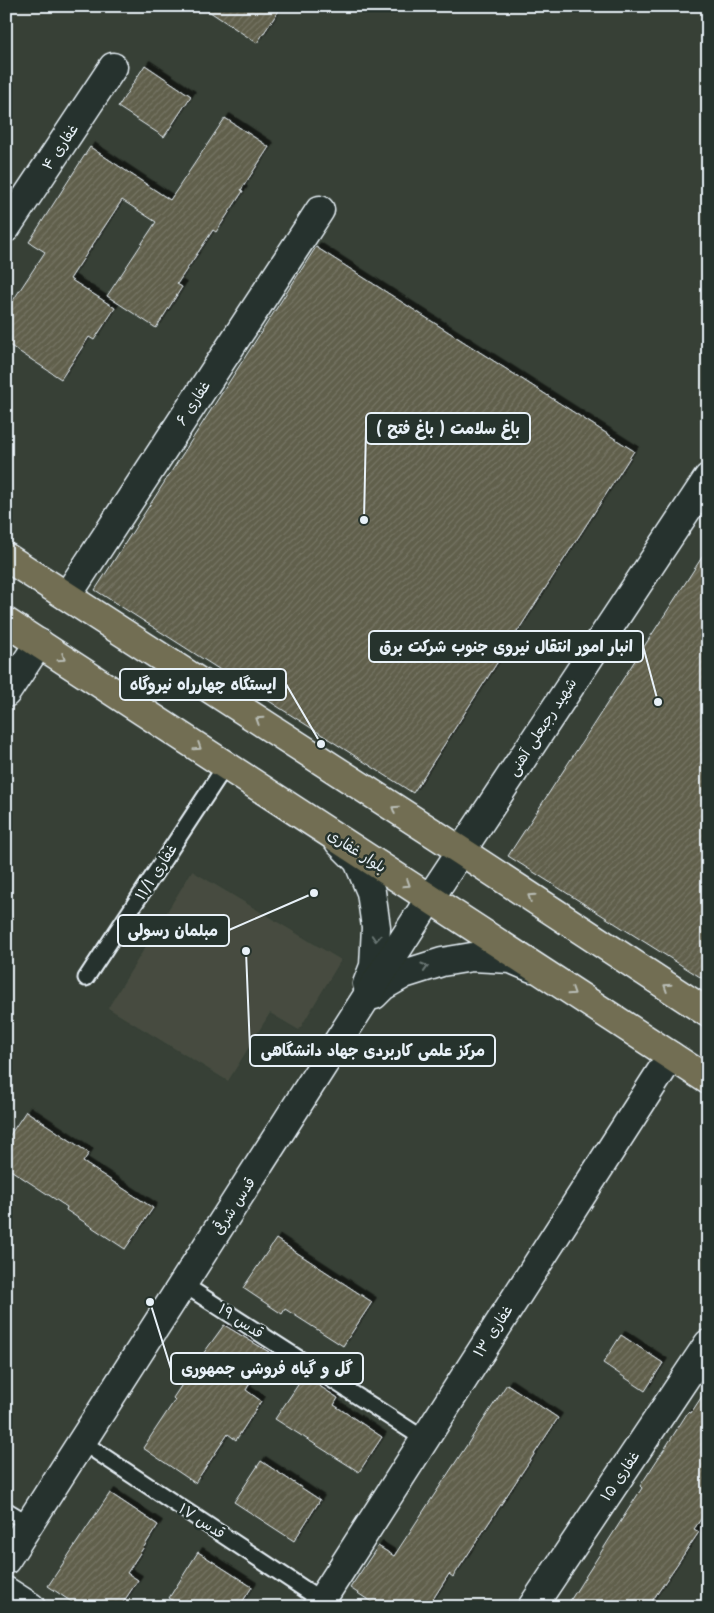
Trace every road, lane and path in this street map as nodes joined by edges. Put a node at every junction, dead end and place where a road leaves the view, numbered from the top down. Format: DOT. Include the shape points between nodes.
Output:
graph roads {
  1 [pos="113,67"];
  2 [pos="320,210"];
  3 [pos="6,228"];
  4 [pos="708,478"];
  5 [pos="6,557"];
  6 [pos="67,596"];
  7 [pos="6,622"];
  8 [pos="38,643"];
  9 [pos="6,693"];
  10 [pos="226,765"];
  11 [pos="331,834"];
  12 [pos="460,851"];
  13 [pos="430,898"];
  14 [pos="550,977"];
  15 [pos="86,978"];
  16 [pos="357,1013"];
  17 [pos="708,1013"];
  18 [pos="671,1056"];
  19 [pos="708,1080"];
  20 [pos="183,1284"];
  21 [pos="708,1344"];
  22 [pos="424,1439"];
  23 [pos="82,1442"];
  24 [pos="6,1510"];
  25 [pos="29,1524"];
  26 [pos="6,1560"];
  27 [pos="6,1591"];
  28 [pos="319,1603"];
  29 [pos="31,1607"];
  30 [pos="532,1607"];
  1 -- 3 [label="street, غفاری ۴"];
  2 -- 6 [label="street, غفاری ۶"];
  4 -- 12 [label="street, شهید رجبعلی آهنی"];
  5 -- 6 [label="main road"];
  12 -- 6 [label="main road, one-way"];
  7 -- 8 [label="main road, بلوار غفاری"];
  8 -- 9 [label="street"];
  8 -- 10 [label="main road, بلوار غفاری, one-way"];
  10 -- 11 [label="main road, بلوار غفاری"];
  10 -- 15 [label="lane, غفاری ۱۱/۱"];
  11 -- 13 [label="main road, بلوار غفاری, one-way"];
  11 -- 16 [label="street, one-way" via="358,861 371,892 376,927 374,966"];
  12 -- 13 [label="street, قدس شرقی"];
  17 -- 12 [label="main road, one-way"];
  13 -- 14 [label="main road, بلوار غفاری"];
  13 -- 16 [label="street, قدس شرقی"];
  16 -- 14 [label="street, one-way" via="382,986 404,974 442,962 472,957 511,958"];
  14 -- 18 [label="main road, بلوار غفاری, one-way"];
  16 -- 20 [label="street, قدس شرقی"];
  18 -- 19 [label="main road, بلوار غفاری"];
  18 -- 22 [label="street, غفاری ۱۳"];
  20 -- 22 [label="lane, قدس ۱۹"];
  20 -- 23 [label="street, قدس شرقی"];
  21 -- 30 [label="street, غفاری ۱۵"];
  22 -- 28 [label="street, غفاری ۱۳"];
  23 -- 25 [label="street, قدس شرقی"];
  23 -- 28 [label="lane, قدس ۱۷"];
  24 -- 25 [label="lane"];
  25 -- 26 [label="street, قدس شرقی"];
  27 -- 29 [label="street"];
}
